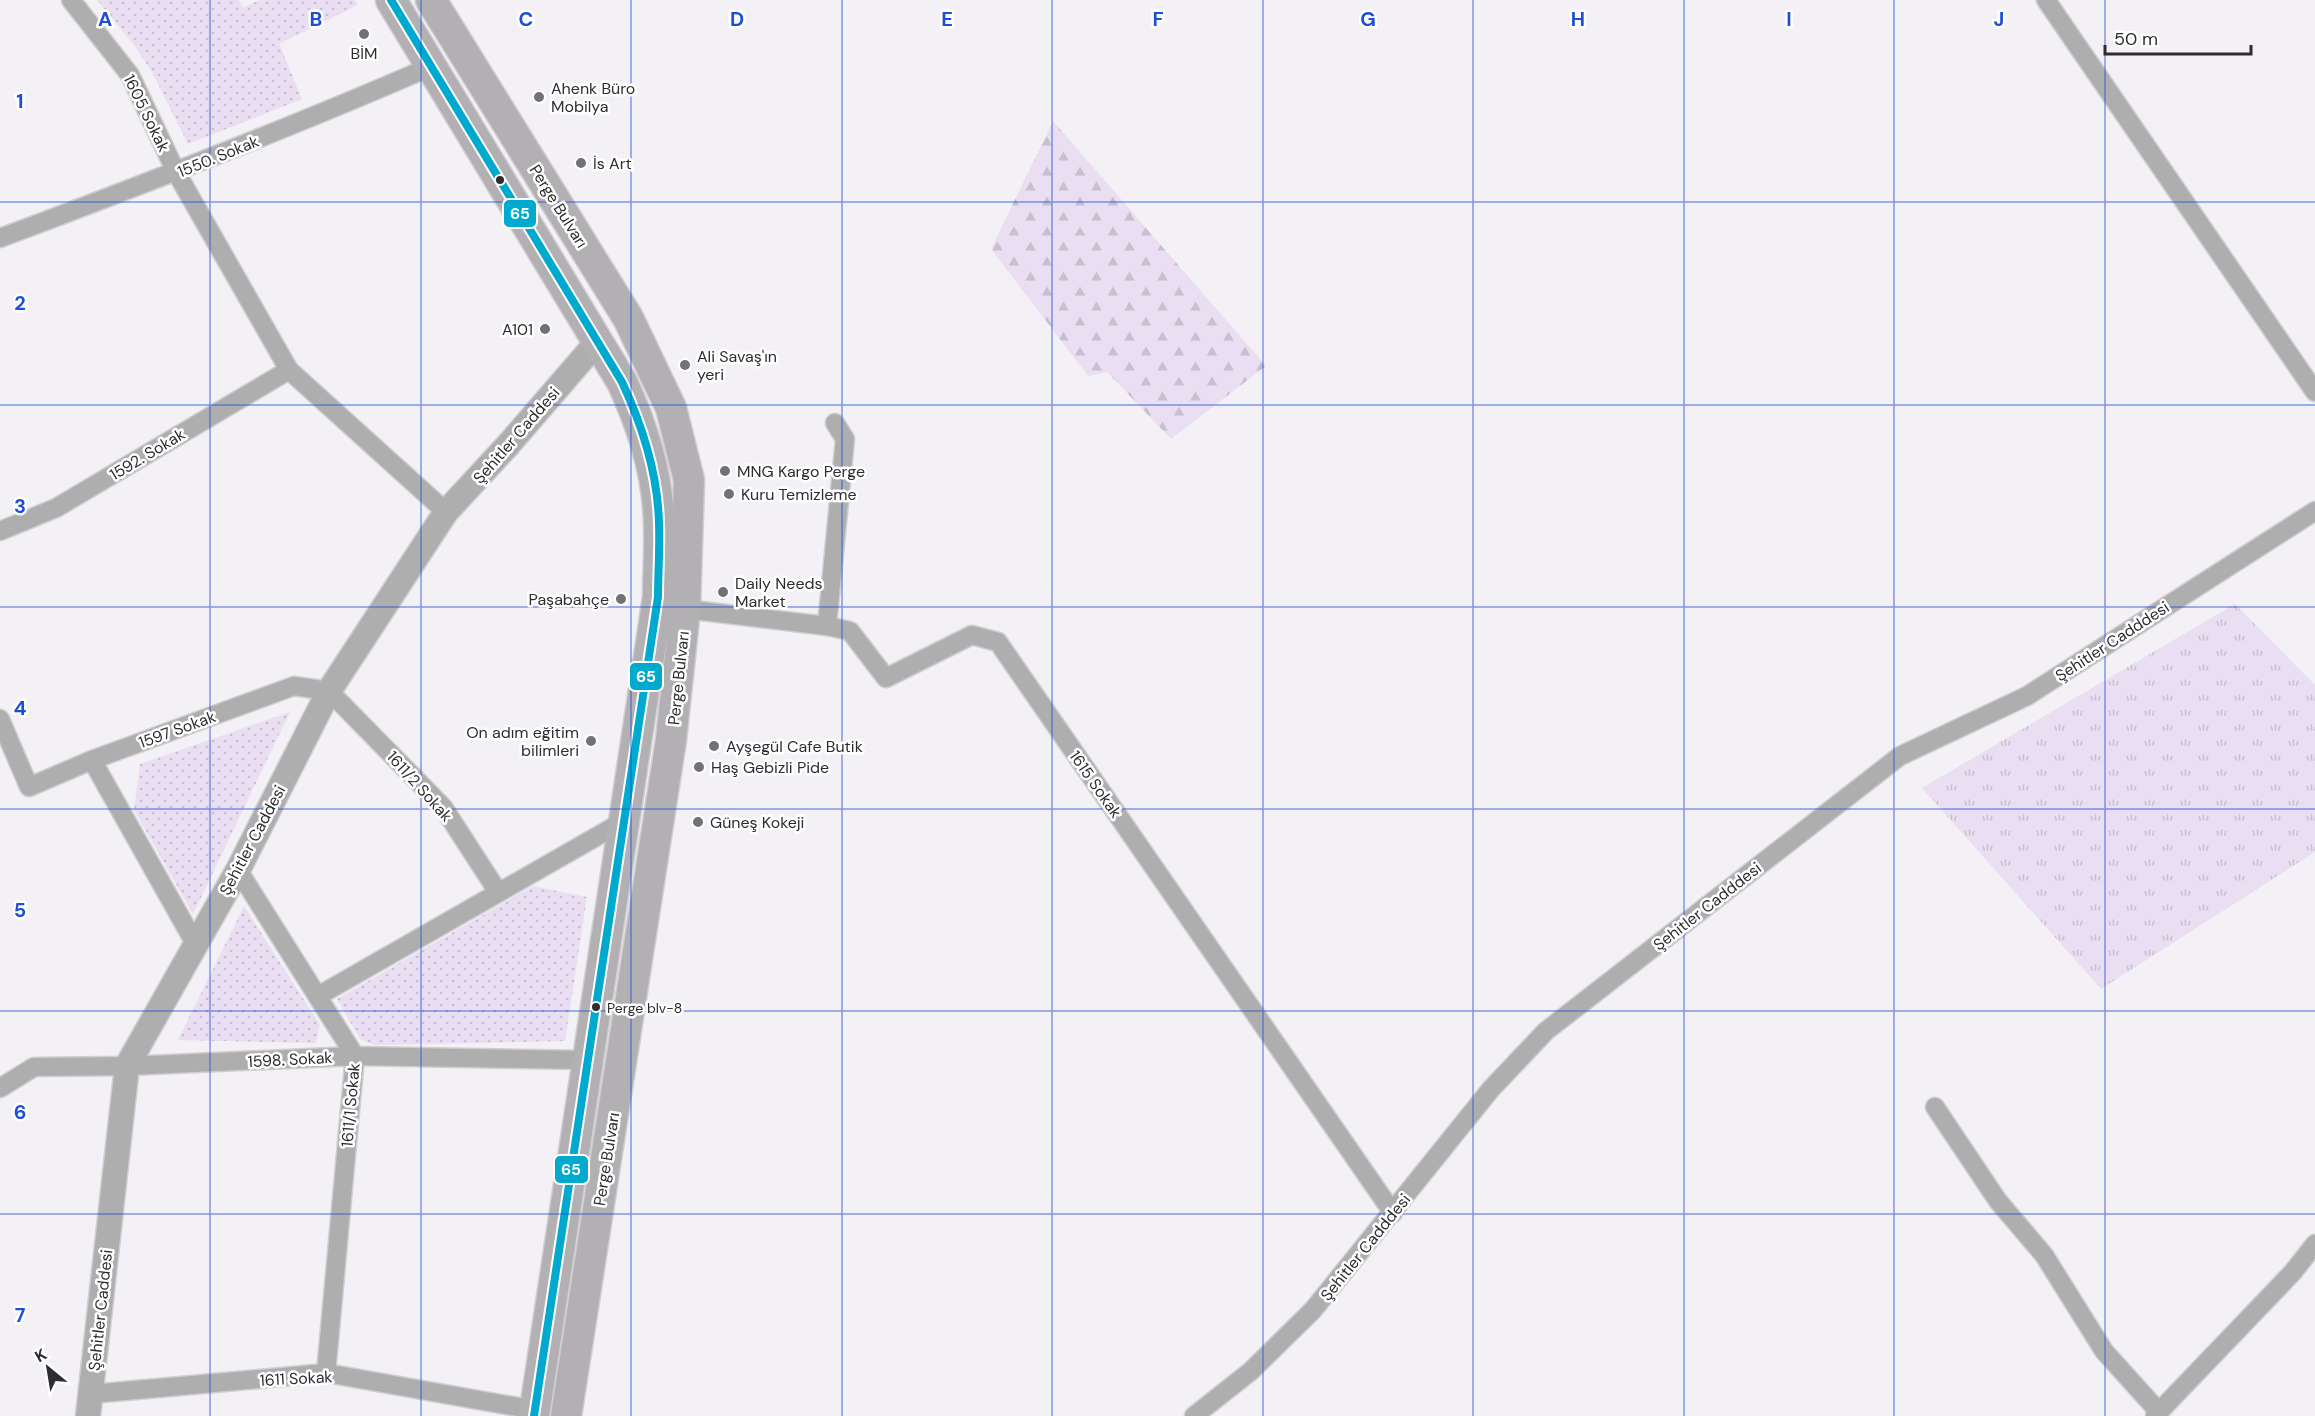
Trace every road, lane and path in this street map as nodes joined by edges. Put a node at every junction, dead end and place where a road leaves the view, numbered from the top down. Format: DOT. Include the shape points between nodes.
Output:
graph roads {
  1 [pos="71,0"];
  2 [pos="391,0"];
  3 [pos="431,0"];
  4 [pos="2046,0"];
  5 [pos="432,66"];
  6 [pos="176,172"];
  7 [pos="0,238"];
  8 [pos="598,341"];
  9 [pos="289,370"];
  10 [pos="2315,392"];
  11 [pos="835,423"];
  12 [pos="2315,511"];
  13 [pos="447,512"];
  14 [pos="0,531"];
  15 [pos="685,609"];
  16 [pos="827,626"];
  17 [pos="329,691"];
  18 [pos="0,719"];
  19 [pos="92,760"];
  20 [pos="622,822"];
  21 [pos="238,870"];
  22 [pos="498,892"];
  23 [pos="196,945"];
  24 [pos="318,996"];
  25 [pos="355,1056"];
  26 [pos="586,1060"];
  27 [pos="127,1066"];
  28 [pos="0,1088"];
  29 [pos="1935,1107"];
  30 [pos="1393,1213"];
  31 [pos="2315,1244"];
  32 [pos="326,1373"];
  33 [pos="90,1405"];
  34 [pos="534,1413"];
  35 [pos="2157,1414"];
  36 [pos="566,1416"];
  37 [pos="1194,1416"];
  1 -- 6 [label="street, 1605 Sokak" via="130,75"];
  2 -- 5 [label="main road, Perge Bulvarı"];
  3 -- 15 [label="main road, Perge Bulvarı" via="628,318 671,408 689,480"];
  4 -- 10 [label="street"];
  5 -- 6 [label="street, 1550. Sokak"];
  5 -- 8 [label="main road, Perge Bulvarı"];
  6 -- 7 [label="street, 1550. Sokak"];
  6 -- 9 [label="street, 1605 Sokak"];
  8 -- 13 [label="street, Şehitler Caddesi"];
  8 -- 20 [label="main road, Perge Bulvarı" via="640,422 654,476 659,523 658,597"];
  9 -- 13 [label="street, 1605 Sokak"];
  9 -- 14 [label="street, 1592. Sokak" via="56,508"];
  11 -- 16 [label="street" via="845,439"];
  12 -- 30 [label="street, Şehitler Cadddesi" via="2027,696 1900,756 1546,1031 1491,1089"];
  13 -- 17 [label="street, Şehitler Caddesi"];
  15 -- 16 [label="street, 1615 Sokak"];
  15 -- 36 [label="main road, Perge Bulvarı" via="671,740"];
  16 -- 30 [label="street, 1615 Sokak" via="850,631 886,678 972,635 998,642"];
  17 -- 19 [label="street, 1597 Sokak" via="294,686"];
  17 -- 21 [label="street, Şehitler Caddesi"];
  17 -- 22 [label="street, 1611/2 Sokak" via="443,807"];
  18 -- 19 [label="street, 1597 Sokak" via="29,787"];
  19 -- 23 [label="street"];
  20 -- 22 [label="street"];
  20 -- 26 [label="main road, Perge Bulvarı"];
  21 -- 23 [label="street, Şehitler Caddesi"];
  21 -- 24 [label="street, 1611/1 Sokak"];
  22 -- 24 [label="street"];
  23 -- 27 [label="street, Şehitler Caddesi"];
  24 -- 25 [label="street, 1611/1 Sokak"];
  25 -- 26 [label="street, 1598. Sokak"];
  25 -- 27 [label="street, 1598. Sokak"];
  25 -- 32 [label="street, 1611/1 Sokak"];
  26 -- 34 [label="main road, Perge Bulvarı"];
  27 -- 28 [label="street, 1598. Sokak" via="34,1067"];
  27 -- 33 [label="street, Şehitler Caddesi"];
  29 -- 35 [label="street" via="1998,1201 2044,1255 2104,1351"];
  30 -- 37 [label="street, Şehitler Cadddesi" via="1313,1310 1251,1371"];
  31 -- 35 [label="street"];
  32 -- 33 [label="street, 1611 Sokak"];
  32 -- 34 [label="street, 1611 Sokak"];
}
